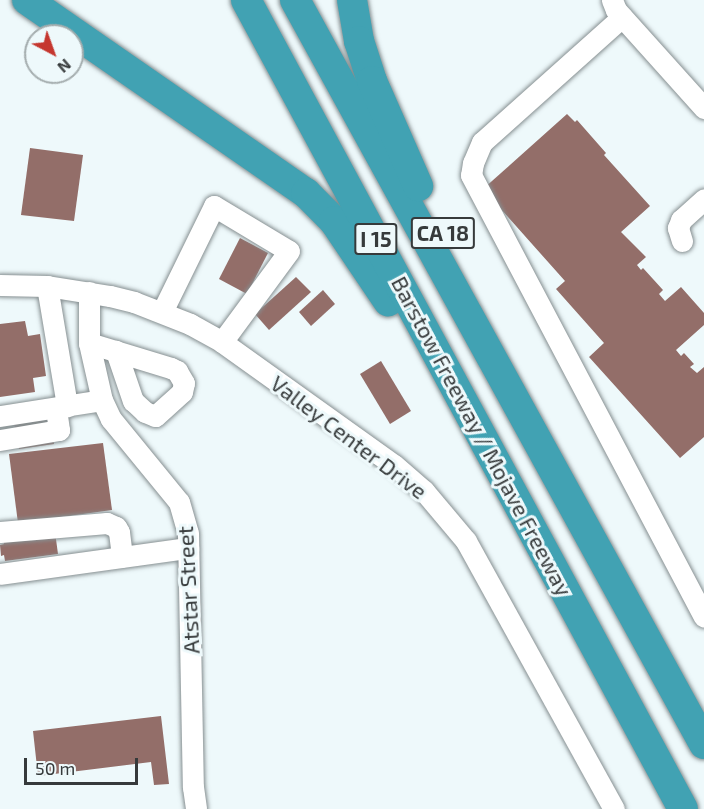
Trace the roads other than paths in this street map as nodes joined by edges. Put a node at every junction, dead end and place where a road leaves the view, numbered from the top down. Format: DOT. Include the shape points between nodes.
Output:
graph roads {
  1 [pos="27,0"];
  2 [pos="246,0"];
  3 [pos="295,0"];
  4 [pos="352,0"];
  5 [pos="617,8"];
  6 [pos="704,108"];
  7 [pos="704,199"];
  8 [pos="682,241"];
  9 [pos="0,285"];
  10 [pos="47,286"];
  11 [pos="89,292"];
  12 [pos="162,312"];
  13 [pos="222,342"];
  14 [pos="89,343"];
  15 [pos="116,351"];
  16 [pos="102,400"];
  17 [pos="62,407"];
  18 [pos="0,416"];
  19 [pos="0,440"];
  20 [pos="548,460"];
  21 [pos="506,478"];
  22 [pos="0,532"];
  23 [pos="188,548"];
  24 [pos="122,557"];
  25 [pos="0,574"];
  26 [pos="704,616"];
  27 [pos="704,744"];
  28 [pos="607,806"];
  29 [pos="196,809"];
  30 [pos="683,809"];
  1 -- 21 [label="highway" via="306,193 334,221 368,268 418,352"];
  2 -- 21 [label="highway, Barstow Freeway / Mojave Freeway / I 15"];
  3 -- 20 [label="highway, Barstow Freeway / Mojave Freeway / I 15"];
  4 -- 20 [label="highway, CA 18" via="364,60 388,122 542,418"];
  5 -- 6 [label="street"];
  5 -- 26 [label="street" via="482,142 471,175"];
  7 -- 8 [label="street" via="681,220 678,228"];
  9 -- 10 [label="street, Valley Center Drive"];
  10 -- 11 [label="street, Valley Center Drive"];
  10 -- 17 [label="street"];
  11 -- 12 [label="street, Valley Center Drive"];
  11 -- 14 [label="street, Atstar Street"];
  12 -- 13 [label="street, Valley Center Drive"];
  12 -- 13 [label="street" via="214,206 289,251"];
  13 -- 28 [label="street, Valley Center Drive" via="394,465 444,512 466,541 498,597"];
  14 -- 15 [label="street"];
  14 -- 16 [label="street, Atstar Street"];
  16 -- 17 [label="street"];
  16 -- 23 [label="street, Atstar Street" via="111,419 179,502"];
  17 -- 18 [label="street"];
  17 -- 19 [label="street" via="59,430"];
  20 -- 27 [label="highway, Barstow Freeway / Mojave Freeway / I 15"];
  21 -- 30 [label="highway, Barstow Freeway / Mojave Freeway / I 15"];
  22 -- 24 [label="street" via="107,523 119,532"];
  23 -- 24 [label="street"];
  23 -- 29 [label="street, Atstar Street"];
  24 -- 25 [label="street"];
}
